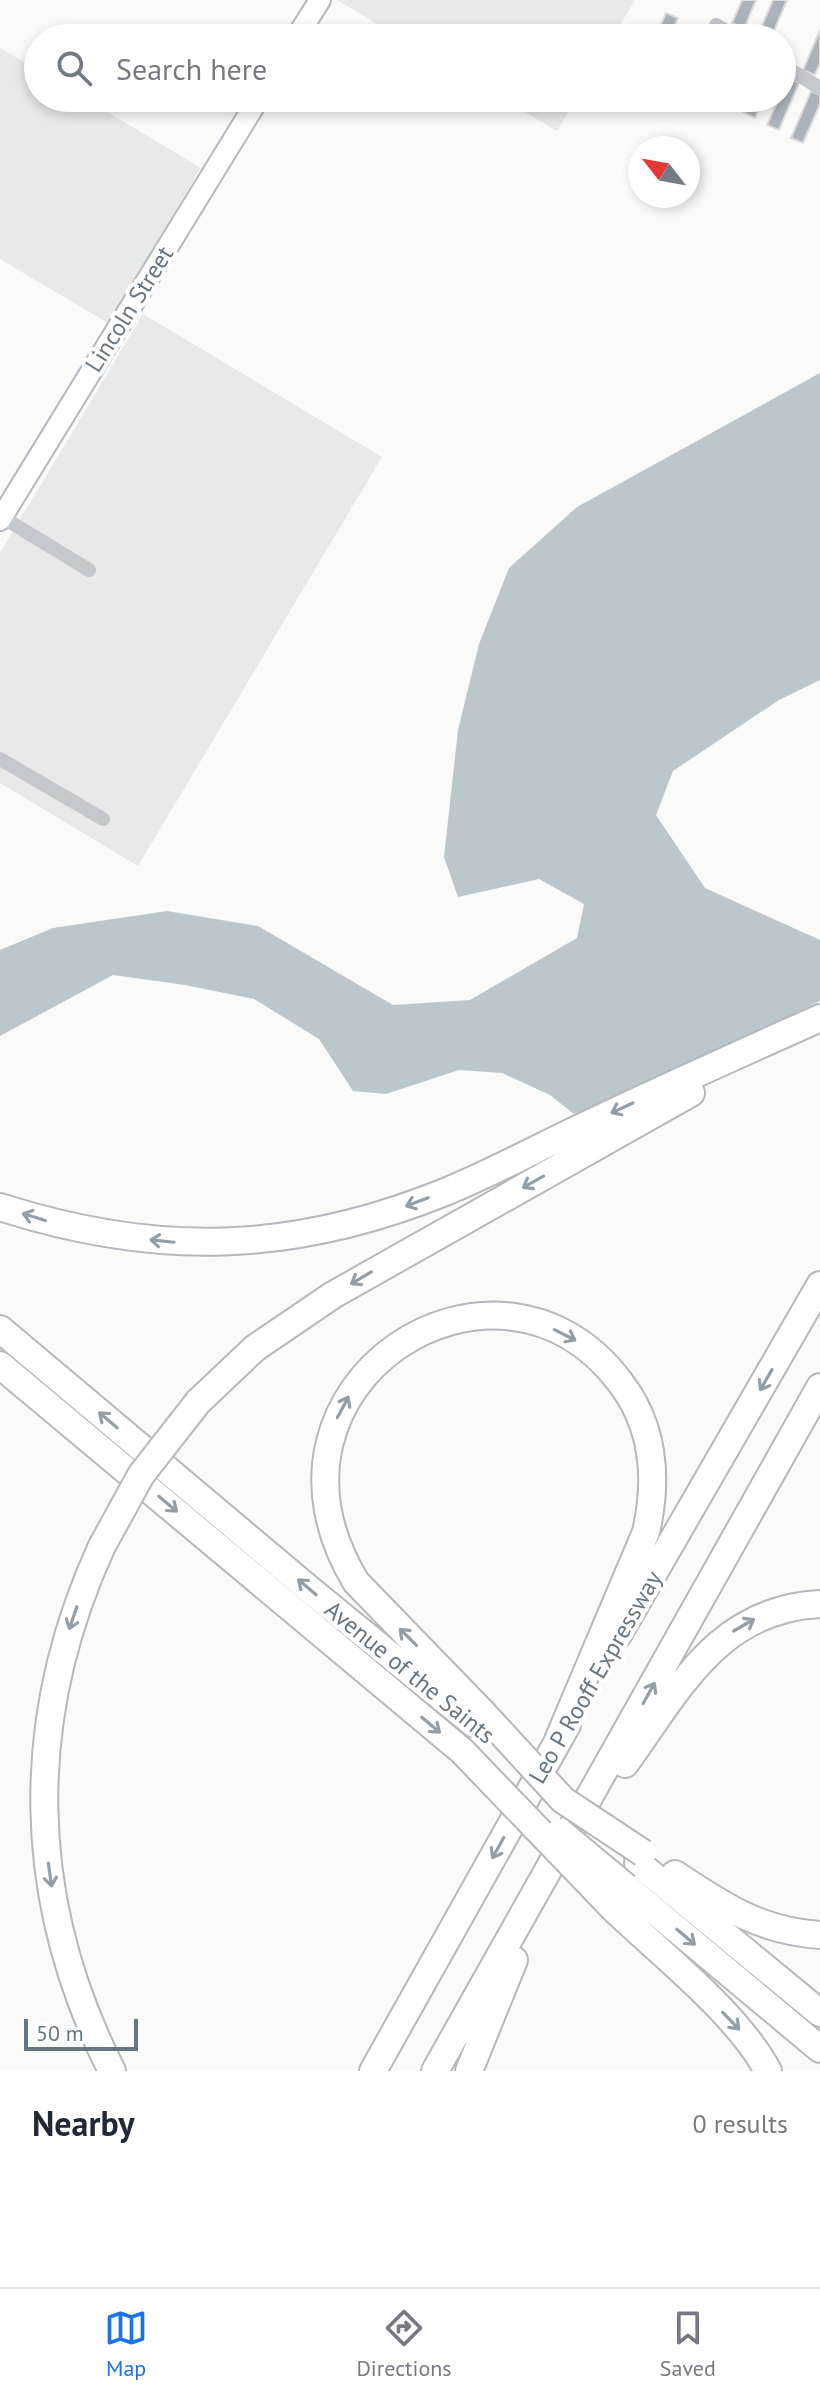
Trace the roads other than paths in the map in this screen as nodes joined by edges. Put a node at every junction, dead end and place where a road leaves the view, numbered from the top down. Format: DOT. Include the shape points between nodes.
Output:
graph roads {
  1 [pos="320,0"];
  2 [pos="305,24"];
  3 [pos="796,73"];
  4 [pos="820,88"];
  5 [pos="250,112"];
  6 [pos="1,519"];
  7 [pos="89,570"];
  8 [pos="0,759"];
  9 [pos="103,819"];
  10 [pos="820,1019"];
  11 [pos="0,1207"];
  12 [pos="820,1285"];
  13 [pos="0,1329"];
  14 [pos="0,1365"];
  15 [pos="820,1387"];
  16 [pos="820,1604"];
  17 [pos="479,1719"];
  18 [pos="558,1740"];
  19 [pos="641,1858"];
  20 [pos="556,1859"];
  21 [pos="620,1898"];
  22 [pos="820,1935"];
  23 [pos="820,2013"];
  24 [pos="820,2049"];
  25 [pos="112,2071"];
  26 [pos="373,2071"];
  27 [pos="435,2071"];
  28 [pos="469,2071"];
  29 [pos="768,2071"];
  1 -- 2 [label="main road"];
  3 -- 4 [label="street"];
  5 -- 6 [label="main road, Lincoln Street"];
  6 -- 7 [label="street"];
  8 -- 9 [label="street"];
  10 -- 11 [label="highway, one-way" via="425,1199 355,1223 261,1240 177,1243 69,1228"];
  10 -- 25 [label="highway, one-way, bridge" via="386,1263 283,1327 198,1402 141,1475 84,1585 55,1681 45,1758 44,1820 63,1950"];
  12 -- 18 [label="highway, Leo P Rooff Expressway, one-way"];
  17 -- 13 [label="highway, Avenue of the Saints, one-way" via="309,1589"];
  14 -- 21 [label="highway, Avenue of the Saints, one-way, bridge" via="462,1751"];
  20 -- 15 [label="highway, one-way"];
  20 -- 16 [label="highway, one-way" via="707,1652 749,1621"];
  17 -- 18 [label="highway, one-way" via="343,1561 328,1519 325,1462 343,1405 363,1375 392,1349 442,1324 514,1318 570,1336 615,1375 637,1409 653,1464 646,1532"];
  17 -- 19 [label="highway, bridge" via="563,1800"];
  18 -- 26 [label="highway, Leo P Rooff Expressway, one-way"];
  19 -- 22 [label="highway" via="739,1915 778,1930"];
  19 -- 23 [label="highway"];
  20 -- 27 [label="highway"];
  20 -- 28 [label="highway"];
  21 -- 24 [label="highway, Avenue of the Saints, one-way"];
  21 -- 29 [label="highway, one-way" via="733,2022"];
}
